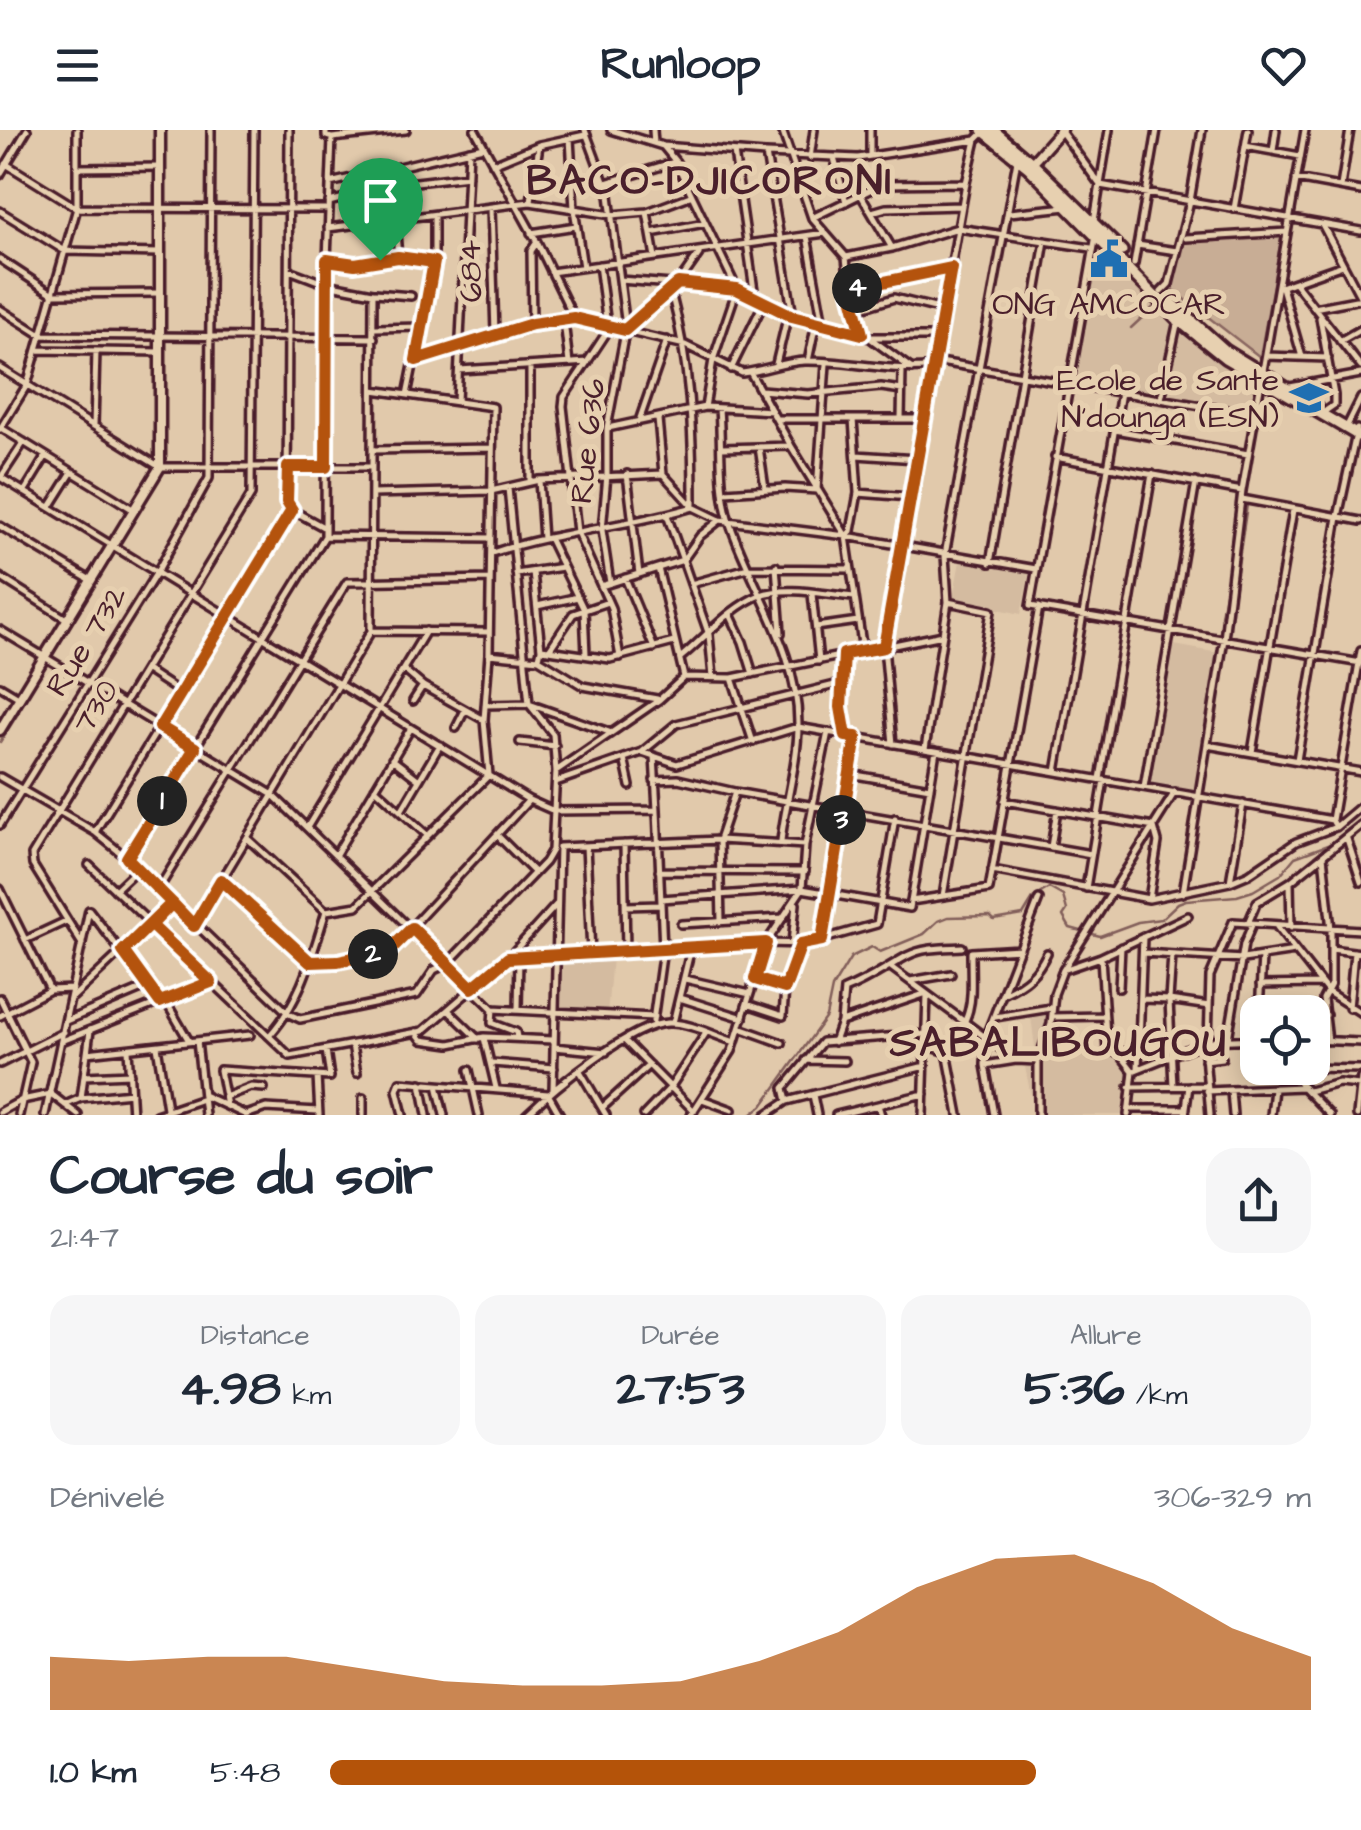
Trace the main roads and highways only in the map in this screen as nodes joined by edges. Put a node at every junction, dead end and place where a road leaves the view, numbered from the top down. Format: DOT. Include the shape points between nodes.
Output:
graph roads {
  1 [pos="984,132"];
  2 [pos="1095,228"];
  3 [pos="1262,376"];
  4 [pos="1356,431"];
  1 -- 2 [label="main road" via="1030,165"];
  2 -- 3 [label="main road" via="1225,350"];
  2 -- 3 [label="main road" via="1178,320 1225,358"];
  3 -- 4 [label="main road"];
  3 -- 4 [label="main road"];
}
